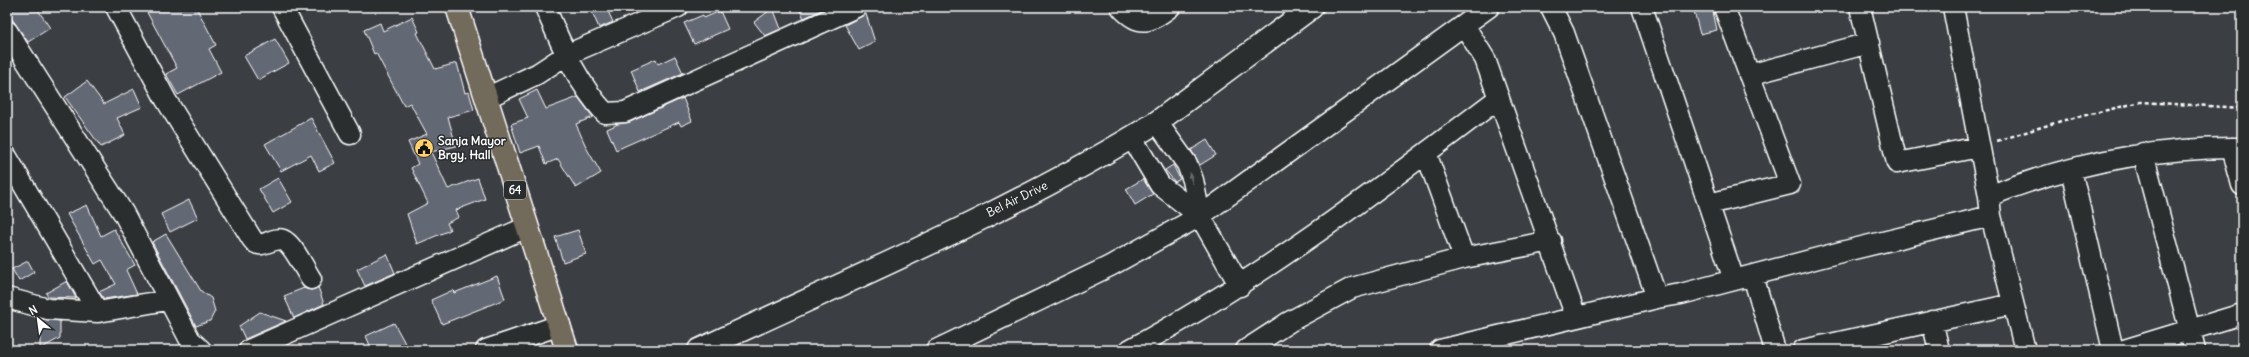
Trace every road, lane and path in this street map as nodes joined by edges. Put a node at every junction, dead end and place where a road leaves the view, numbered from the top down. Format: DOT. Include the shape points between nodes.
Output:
graph roads {
  1 [pos="116,7"];
  2 [pos="282,7"];
  3 [pos="457,7"];
  4 [pos="545,7"];
  5 [pos="678,7"];
  6 [pos="856,7"];
  7 [pos="1121,7"];
  8 [pos="1170,7"];
  9 [pos="1312,7"];
  10 [pos="1489,7"];
  11 [pos="1551,7"];
  12 [pos="1642,7"];
  13 [pos="1724,7"];
  14 [pos="1860,7"];
  15 [pos="1953,7"];
  16 [pos="1464,25"];
  17 [pos="7,31"];
  18 [pos="1869,43"];
  19 [pos="558,59"];
  20 [pos="1750,75"];
  21 [pos="485,93"];
  22 [pos="1499,98"];
  23 [pos="2242,108"];
  24 [pos="1157,122"];
  25 [pos="350,134"];
  26 [pos="1132,138"];
  27 [pos="1979,147"];
  28 [pos="2237,148"];
  29 [pos="2143,153"];
  30 [pos="1426,154"];
  31 [pos="7,157"];
  32 [pos="2071,170"];
  33 [pos="2242,185"];
  34 [pos="1989,196"];
  35 [pos="1709,204"];
  36 [pos="1200,216"];
  37 [pos="1991,216"];
  38 [pos="527,228"];
  39 [pos="1551,241"];
  40 [pos="1464,258"];
  41 [pos="1753,276"];
  42 [pos="311,279"];
  43 [pos="1734,280"];
  44 [pos="1240,286"];
  45 [pos="9,296"];
  46 [pos="1657,298"];
  47 [pos="167,300"];
  48 [pos="2013,304"];
  49 [pos="98,312"];
  50 [pos="2242,314"];
  51 [pos="1576,317"];
  52 [pos="1932,321"];
  53 [pos="560,325"];
  54 [pos="2190,329"];
  55 [pos="1272,342"];
  56 [pos="1852,345"];
  57 [pos="201,350"];
  58 [pos="249,350"];
  59 [pos="486,350"];
  60 [pos="567,350"];
  61 [pos="699,350"];
  62 [pos="936,350"];
  63 [pos="1129,350"];
  64 [pos="1246,350"];
  65 [pos="1440,350"];
  66 [pos="1774,350"];
  67 [pos="1803,350"];
  68 [pos="1939,350"];
  69 [pos="2024,350"];
  70 [pos="2112,350"];
  71 [pos="2124,350"];
  72 [pos="2195,350"];
  1 -- 42 [label="street" via="166,100 255,244 284,240 291,246"];
  2 -- 25 [label="street"];
  3 -- 21 [label="main road, 64"];
  4 -- 19 [label="street"];
  5 -- 19 [label="street"];
  6 -- 19 [label="street" via="625,112 605,112"];
  7 -- 8 [label="street" via="1130,17 1141,22 1155,18"];
  9 -- 24 [label="street, Bel Air Drive"];
  10 -- 16 [label="street"];
  11 -- 46 [label="street" via="1564,33"];
  12 -- 35 [label="street"];
  13 -- 20 [label="street"];
  14 -- 18 [label="street"];
  15 -- 27 [label="street"];
  16 -- 22 [label="street" via="1485,59"];
  16 -- 36 [label="street"];
  17 -- 47 [label="street" via="124,214"];
  18 -- 20 [label="street"];
  18 -- 27 [label="street" via="1897,163"];
  19 -- 21 [label="street" via="537,74"];
  20 -- 35 [label="street" via="1790,184"];
  21 -- 38 [label="main road, 64"];
  22 -- 30 [label="street"];
  22 -- 39 [label="street"];
  23 -- 27 [label="path" via="2141,102 2061,121"];
  24 -- 26 [label="street, Bel Air Drive"];
  36 -- 24 [label="street, one-way" via="1187,164"];
  26 -- 36 [label="street" via="1160,184"];
  26 -- 61 [label="street, Bel Air Drive" via="951,232"];
  27 -- 34 [label="street"];
  28 -- 29 [label="street"];
  28 -- 33 [label="street"];
  29 -- 32 [label="street"];
  29 -- 54 [label="street"];
  30 -- 40 [label="street"];
  30 -- 44 [label="street"];
  31 -- 49 [label="street"];
  32 -- 34 [label="street" via="2031,179"];
  32 -- 70 [label="street"];
  34 -- 37 [label="street"];
  35 -- 43 [label="street"];
  36 -- 44 [label="street"];
  36 -- 62 [label="street" via="1110,266"];
  37 -- 41 [label="street"];
  37 -- 48 [label="street"];
  38 -- 53 [label="main road, 64"];
  38 -- 58 [label="street"];
  39 -- 40 [label="street"];
  39 -- 51 [label="street"];
  40 -- 55 [label="street" via="1352,288"];
  41 -- 43 [label="street"];
  41 -- 66 [label="street"];
  43 -- 46 [label="street"];
  44 -- 63 [label="street"];
  45 -- 49 [label="street" via="48,309"];
  46 -- 51 [label="street"];
  47 -- 49 [label="street"];
  47 -- 57 [label="street" via="190,340"];
  48 -- 52 [label="street"];
  48 -- 69 [label="street"];
  50 -- 54 [label="street"];
  51 -- 65 [label="street"];
  52 -- 56 [label="street"];
  52 -- 68 [label="street"];
  53 -- 59 [label="street"];
  53 -- 60 [label="main road, 64"];
  54 -- 71 [label="street"];
  54 -- 72 [label="street"];
  55 -- 64 [label="street"];
  56 -- 67 [label="street"];
}
